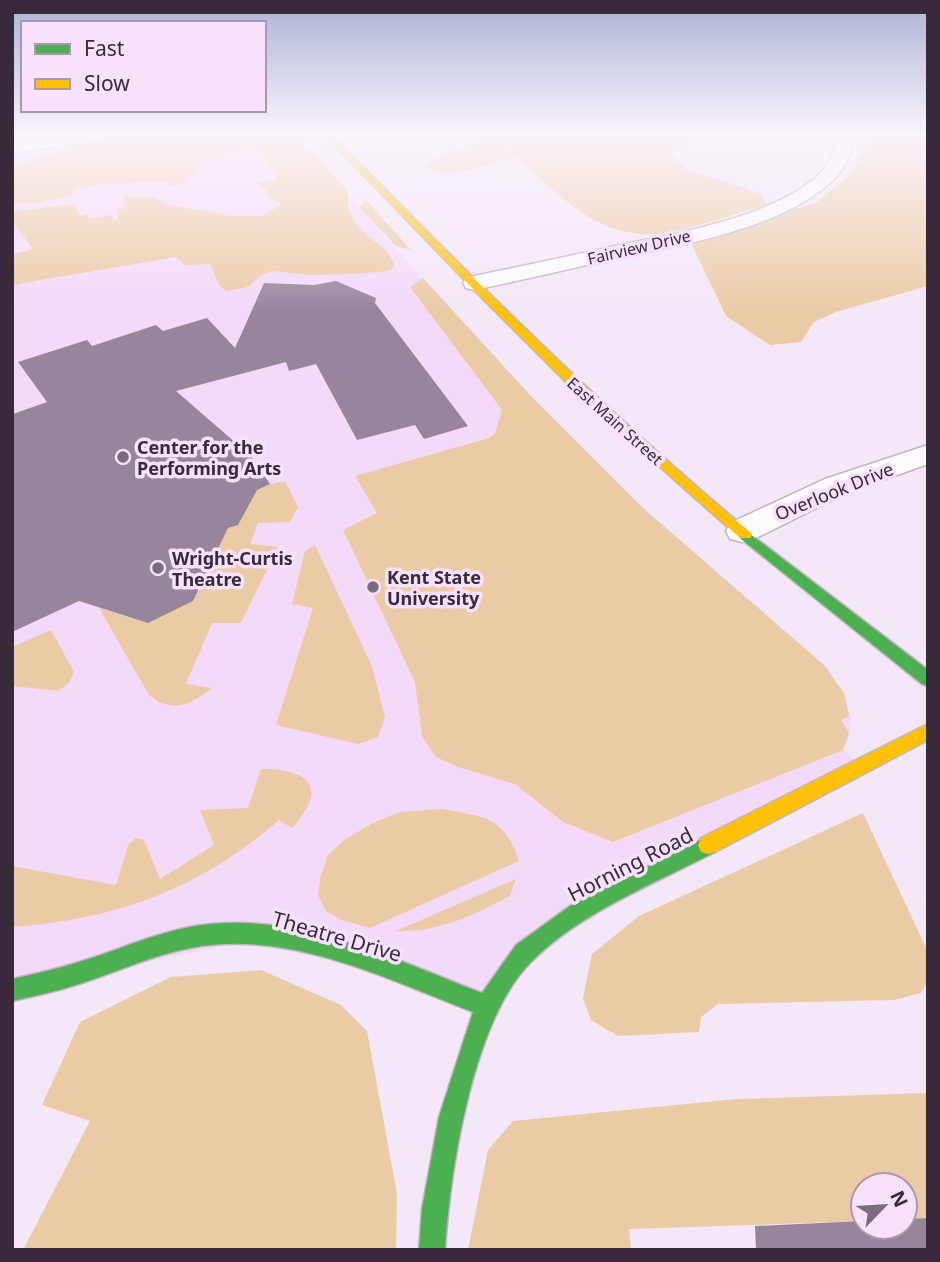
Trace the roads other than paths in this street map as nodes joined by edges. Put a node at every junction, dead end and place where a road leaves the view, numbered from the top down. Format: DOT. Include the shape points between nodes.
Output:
graph roads {
  1 [pos="386,194"];
  2 [pos="801,194"];
  3 [pos="474,283"];
  4 [pos="928,454"];
  5 [pos="742,531"];
  6 [pos="928,679"];
  7 [pos="928,732"];
  8 [pos="12,990"];
  9 [pos="486,1006"];
  10 [pos="432,1250"];
  1 -- 3 [label="main road, East Main Street"];
  2 -- 3 [label="street, Fairview Drive" via="752,219"];
  3 -- 5 [label="main road, East Main Street" via="568,379"];
  4 -- 5 [label="street, Overlook Drive" via="836,486"];
  5 -- 6 [label="main road, East Main Street"];
  7 -- 9 [label="main road, Horning Road" via="577,913 524,953"];
  8 -- 9 [label="main road, Theatre Drive" via="72,976 181,939 224,933 272,936 333,952"];
  9 -- 10 [label="main road, Horning Road" via="451,1117"];
}
